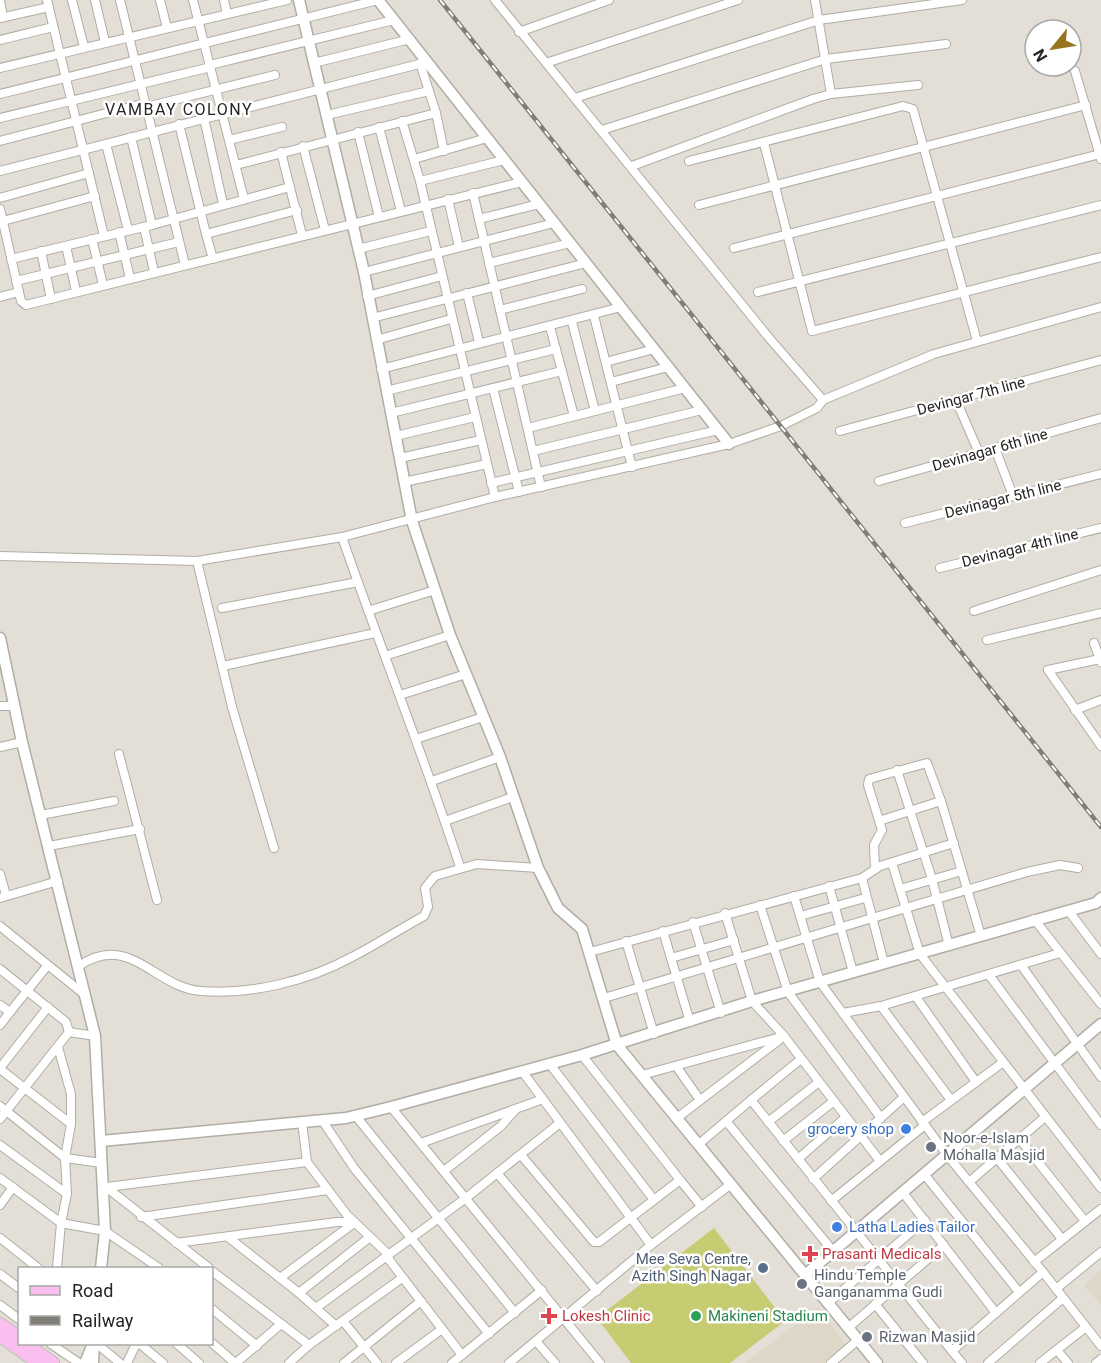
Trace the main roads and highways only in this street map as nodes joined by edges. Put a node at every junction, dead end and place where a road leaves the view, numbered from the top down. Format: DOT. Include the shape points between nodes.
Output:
graph roads {
  1 [pos="0,1324"];
  2 [pos="0,1336"];
  3 [pos="18,1337"];
  4 [pos="28,1345"];
  5 [pos="38,1363"];
  6 [pos="52,1363"];
  1 -- 3 [label="main road"];
  2 -- 5 [label="main road"];
  4 -- 6 [label="main road"];
}
